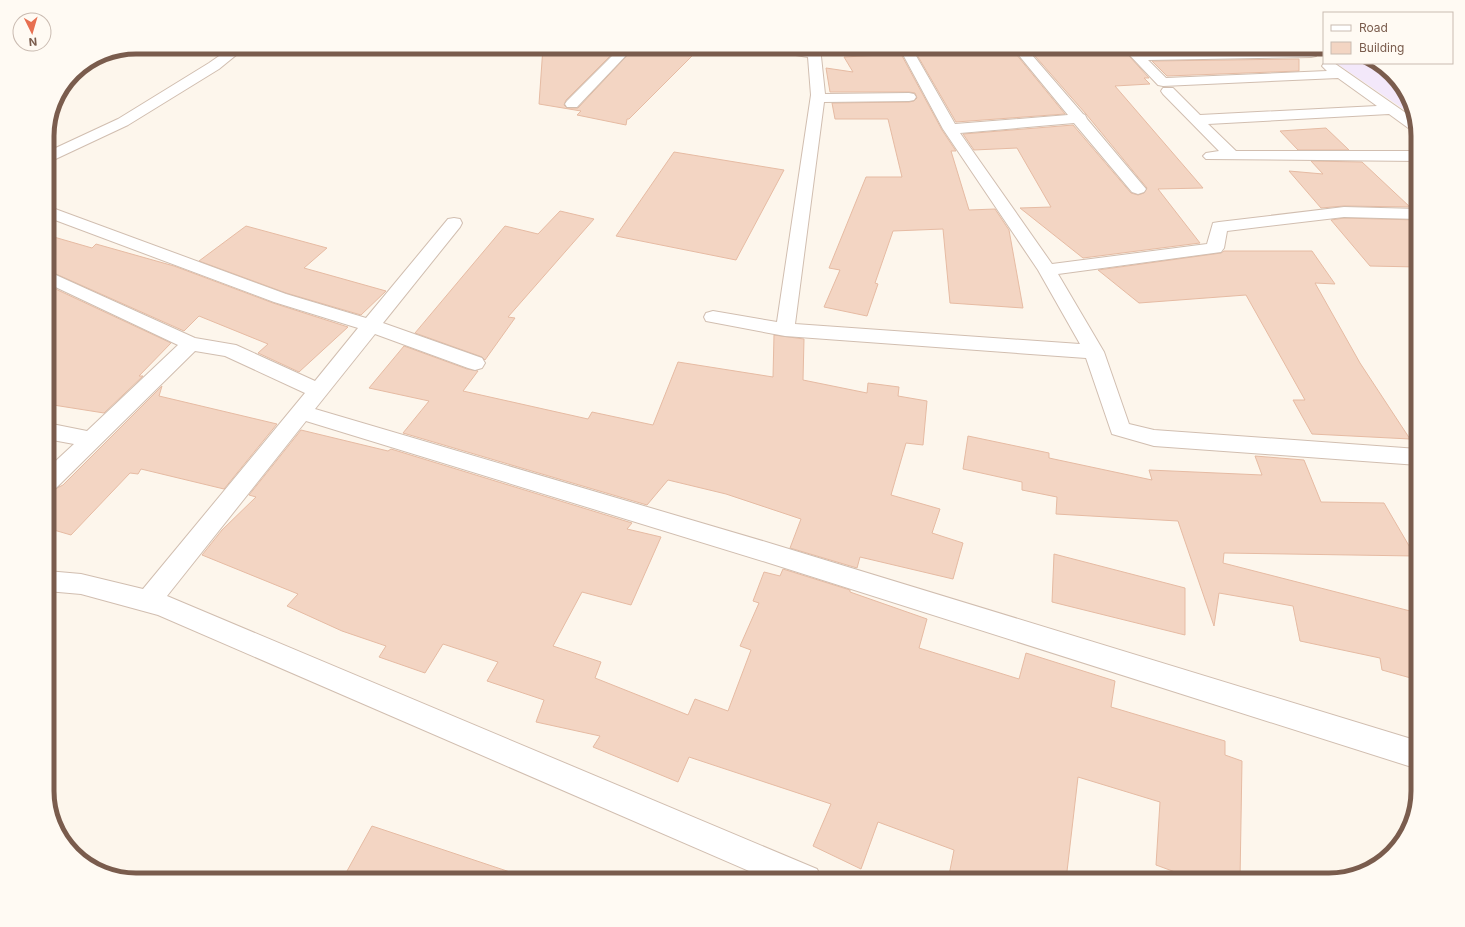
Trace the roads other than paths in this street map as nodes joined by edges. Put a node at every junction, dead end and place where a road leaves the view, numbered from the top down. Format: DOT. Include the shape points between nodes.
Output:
graph roads {
  1 [pos="230,54"];
  2 [pos="621,54"];
  3 [pos="813,54"];
  4 [pos="909,54"];
  5 [pos="1024,54"];
  6 [pos="1134,54"];
  7 [pos="1312,54"];
  8 [pos="1323,62"];
  9 [pos="1325,64"];
  10 [pos="1340,74"];
  11 [pos="1168,91"];
  12 [pos="818,98"];
  13 [pos="910,98"];
  14 [pos="572,104"];
  15 [pos="1392,110"];
  16 [pos="1080,118"];
  17 [pos="1196,120"];
  18 [pos="1409,122"];
  19 [pos="950,128"];
  20 [pos="54,155"];
  21 [pos="1212,156"];
  22 [pos="1232,156"];
  23 [pos="1411,156"];
  24 [pos="1138,189"];
  25 [pos="54,214"];
  26 [pos="1411,214"];
  27 [pos="454,223"];
  28 [pos="1047,270"];
  29 [pos="54,279"];
  30 [pos="713,316"];
  31 [pos="371,326"];
  32 [pos="785,330"];
  33 [pos="191,344"];
  34 [pos="1094,352"];
  35 [pos="475,363"];
  36 [pos="319,391"];
  37 [pos="301,412"];
  38 [pos="54,432"];
  39 [pos="93,440"];
  40 [pos="1411,456"];
  41 [pos="54,476"];
  42 [pos="54,582"];
  43 [pos="148,602"];
  44 [pos="1411,753"];
  45 [pos="790,873"];
  1 -- 20 [label="street" via="123,122"];
  2 -- 14 [label="street"];
  3 -- 12 [label="street"];
  4 -- 19 [label="street"];
  5 -- 16 [label="street"];
  6 -- 10 [label="street" via="1163,82"];
  7 -- 8 [label="street"];
  9 -- 10 [label="street"];
  10 -- 15 [label="street"];
  11 -- 17 [label="street"];
  12 -- 13 [label="street"];
  12 -- 32 [label="street"];
  15 -- 17 [label="street"];
  15 -- 18 [label="street"];
  16 -- 19 [label="street"];
  16 -- 24 [label="street"];
  17 -- 22 [label="street"];
  19 -- 28 [label="street"];
  21 -- 22 [label="street"];
  22 -- 23 [label="street"];
  25 -- 31 [label="street" via="280,298"];
  26 -- 28 [label="street" via="1344,212 1219,227 1215,248"];
  27 -- 31 [label="street"];
  28 -- 34 [label="street"];
  29 -- 33 [label="street"];
  30 -- 32 [label="street"];
  31 -- 35 [label="street"];
  31 -- 36 [label="street"];
  32 -- 34 [label="street"];
  33 -- 36 [label="street" via="229,350"];
  33 -- 39 [label="street"];
  34 -- 40 [label="street" via="1120,429 1154,438"];
  36 -- 37 [label="street"];
  37 -- 43 [label="street"];
  37 -- 44 [label="street" via="766,552"];
  38 -- 39 [label="street"];
  39 -- 41 [label="street"];
  42 -- 43 [label="street" via="81,584"];
  43 -- 45 [label="street" via="162,605"];
}
